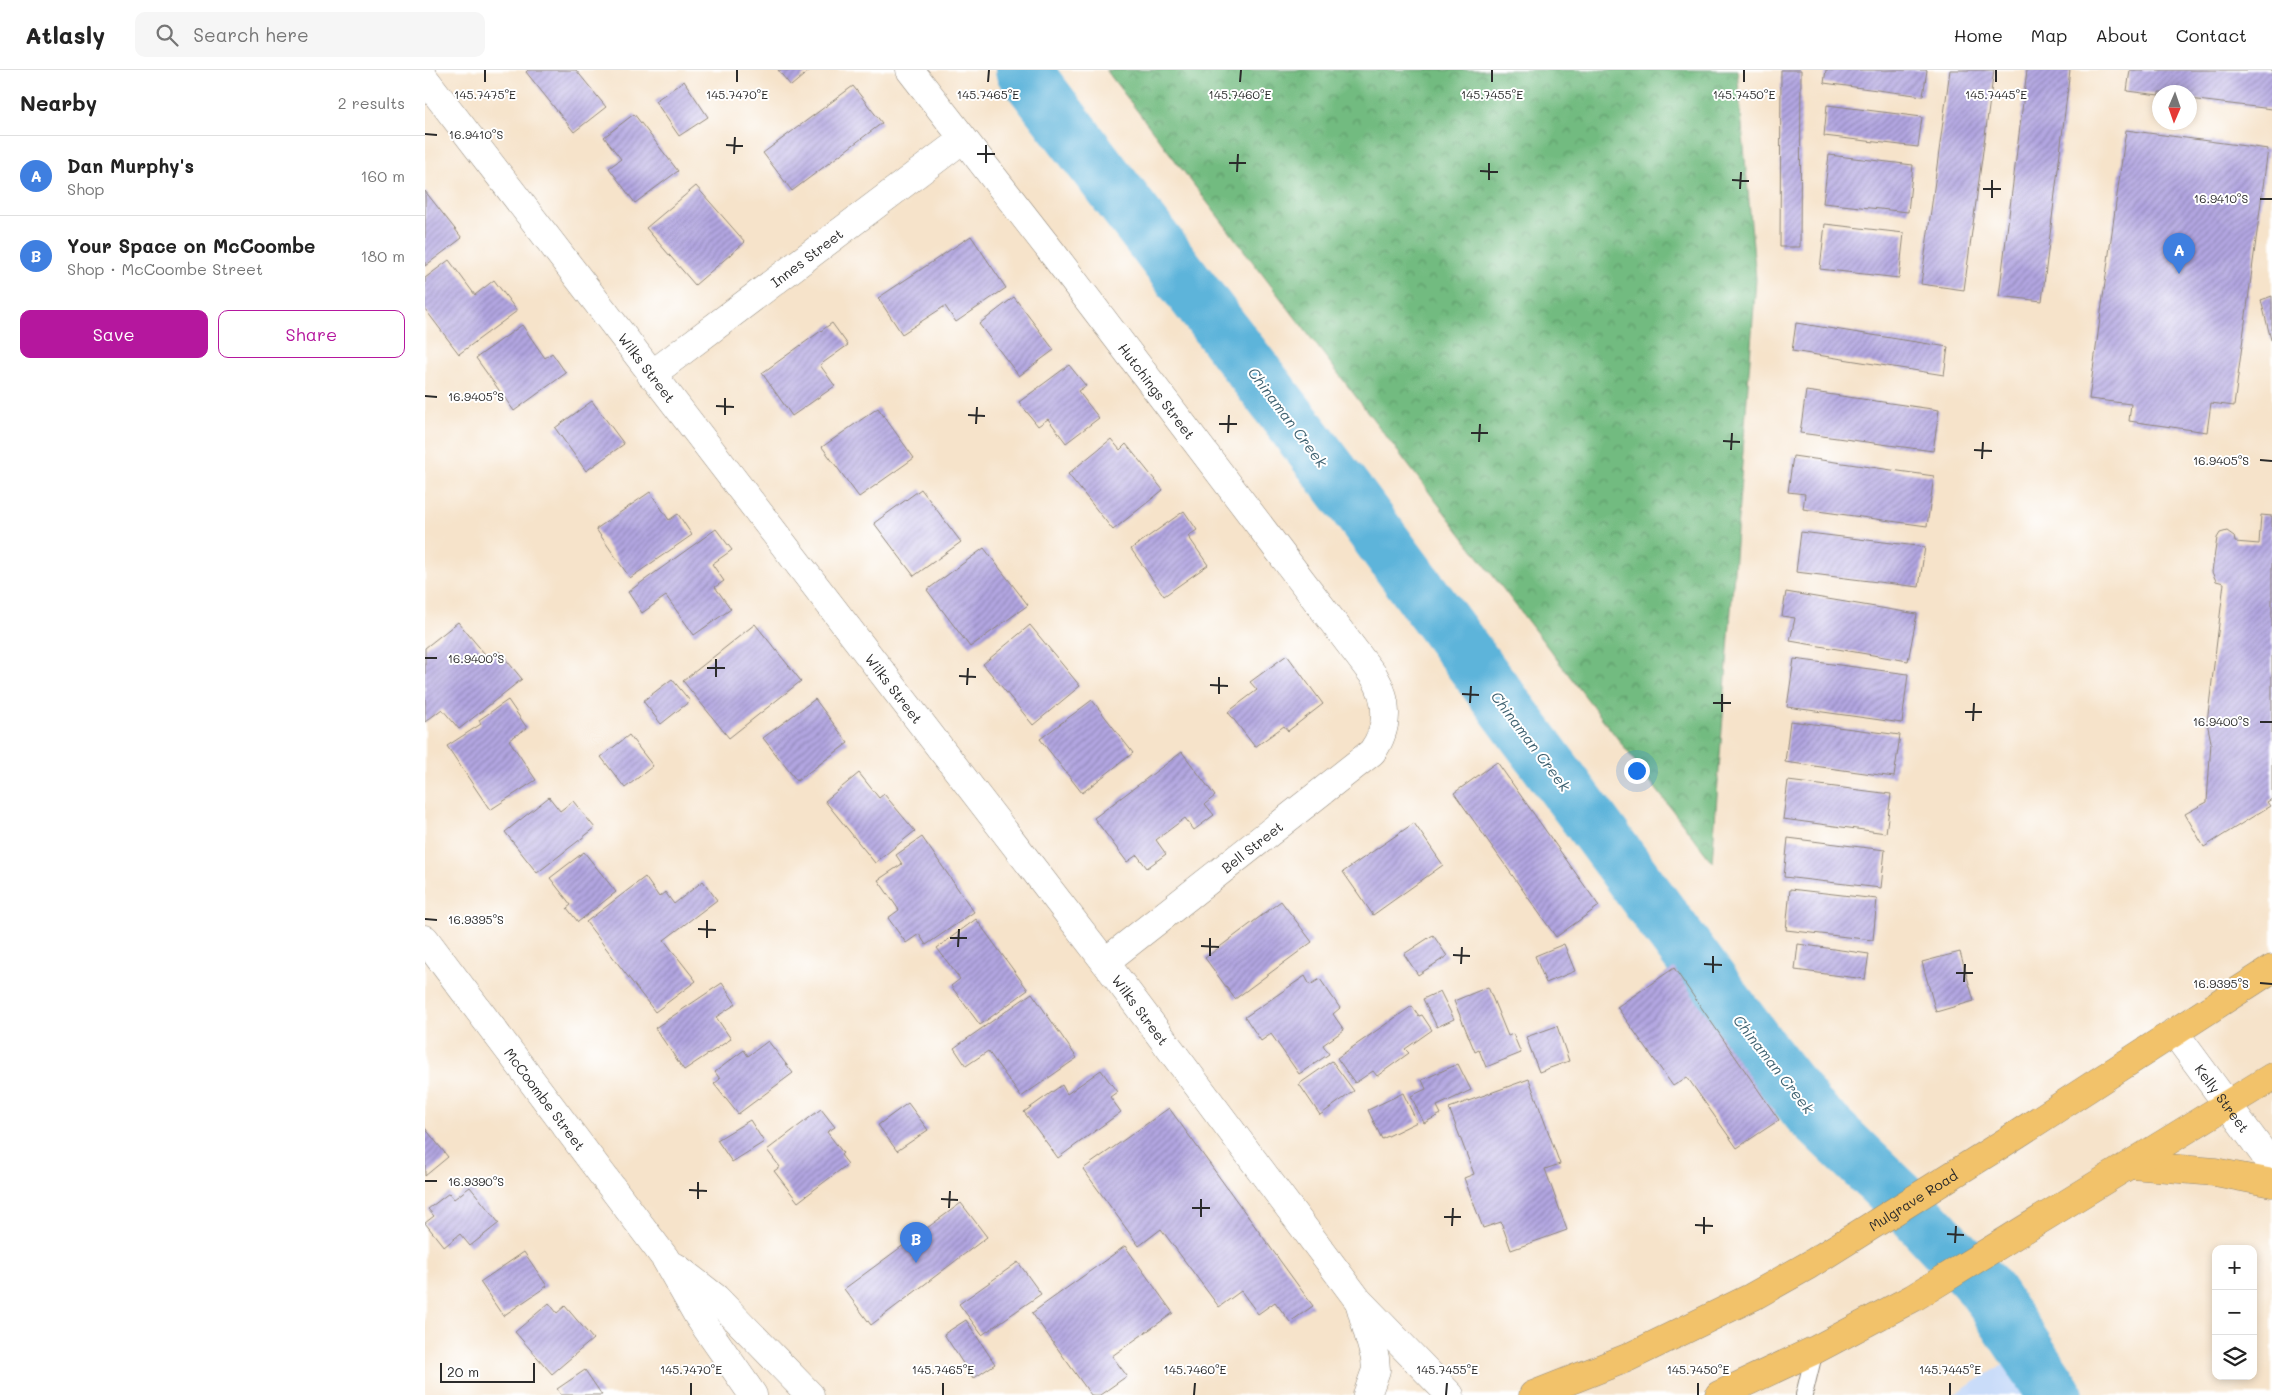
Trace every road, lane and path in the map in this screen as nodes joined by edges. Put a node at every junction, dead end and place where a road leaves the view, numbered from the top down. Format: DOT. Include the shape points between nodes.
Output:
graph roads {
  1 [pos="910,70"];
  2 [pos="425,79"];
  3 [pos="963,139"];
  4 [pos="651,375"];
  5 [pos="1385,721"];
  6 [pos="425,939"];
  7 [pos="1105,962"];
  8 [pos="2272,969"];
  9 [pos="2173,1032"];
  10 [pos="2272,1077"];
  11 [pos="2228,1105"];
  12 [pos="2272,1164"];
  13 [pos="2132,1165"];
  14 [pos="2272,1183"];
  15 [pos="665,1258"];
  16 [pos="1358,1300"];
  17 [pos="1815,1350"];
  18 [pos="753,1395"];
  19 [pos="810,1395"];
  20 [pos="1367,1395"];
  21 [pos="1450,1395"];
  22 [pos="1533,1395"];
  23 [pos="1719,1395"];
  24 [pos="1804,1395"];
  1 -- 3 [label="street, Hutchings Street"];
  2 -- 4 [label="street, Wilks Street"];
  3 -- 4 [label="street, Innes Street"];
  3 -- 5 [label="street, Hutchings Street" via="1374,676 1384,696"];
  4 -- 7 [label="street, Wilks Street"];
  5 -- 7 [label="street, Bell Street" via="1380,740 1366,757"];
  6 -- 15 [label="street, McCoombe Street"];
  7 -- 16 [label="street, Wilks Street"];
  8 -- 9 [label="main road, Mulgrave Road"];
  9 -- 11 [label="street, Kelly Street"];
  9 -- 22 [label="main road, Mulgrave Road" via="1809,1265 1743,1302 1627,1358"];
  10 -- 11 [label="main road"];
  11 -- 12 [label="street, Kelly Street"];
  11 -- 13 [label="main road"];
  13 -- 14 [label="main road" via="2215,1172"];
  13 -- 17 [label="main road" via="1937,1284"];
  15 -- 18 [label="street, McCoombe Street" via="699,1316"];
  15 -- 19 [label="street, McCoombe Street" via="716,1298"];
  16 -- 20 [label="street, Wilks Street" via="1375,1358 1376,1370"];
  16 -- 21 [label="street, Wilks Street"];
  17 -- 23 [label="main road"];
  17 -- 24 [label="lane"];
}
